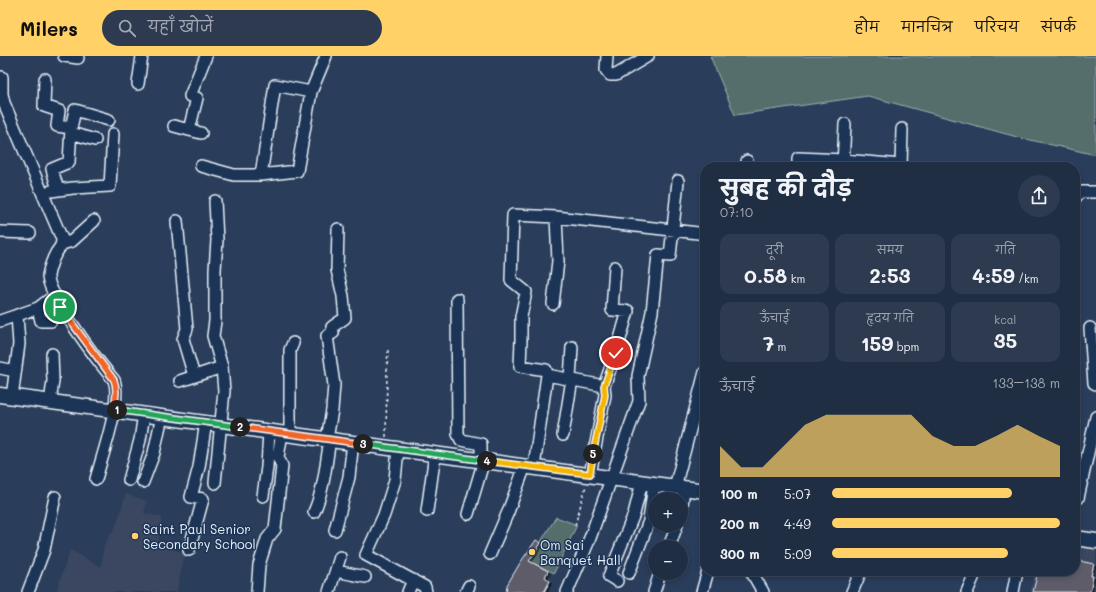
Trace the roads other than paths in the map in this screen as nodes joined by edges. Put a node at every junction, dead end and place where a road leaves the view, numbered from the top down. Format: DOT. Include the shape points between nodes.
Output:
graph roads {
  1 [pos="64,56"];
  2 [pos="142,56"];
  3 [pos="206,56"];
  4 [pos="607,56"];
  5 [pos="648,56"];
  6 [pos="322,57"];
  7 [pos="78,58"];
  8 [pos="2,77"];
  9 [pos="45,79"];
  10 [pos="138,84"];
  11 [pos="311,92"];
  12 [pos="109,120"];
  13 [pos="845,124"];
  14 [pos="174,126"];
  15 [pos="902,129"];
  16 [pos="189,130"];
  17 [pos="71,131"];
  18 [pos="201,133"];
  19 [pos="113,134"];
  20 [pos="95,140"];
  21 [pos="798,162"];
  22 [pos="835,162"];
  23 [pos="844,162"];
  24 [pos="901,162"];
  25 [pos="201,166"];
  26 [pos="261,175"];
  27 [pos="678,181"];
  28 [pos="58,190"];
  29 [pos="1080,192"];
  30 [pos="1096,192"];
  31 [pos="43,194"];
  32 [pos="215,202"];
  33 [pos="556,217"];
  34 [pos="94,221"];
  35 [pos="177,221"];
  36 [pos="338,229"];
  37 [pos="672,230"];
  38 [pos="0,232"];
  39 [pos="698,233"];
  40 [pos="30,234"];
  41 [pos="62,244"];
  42 [pos="615,267"];
  43 [pos="55,295"];
  44 [pos="457,299"];
  45 [pos="553,304"];
  46 [pos="38,308"];
  47 [pos="17,315"];
  48 [pos="0,321"];
  49 [pos="51,321"];
  50 [pos="1090,328"];
  51 [pos="293,344"];
  52 [pos="572,346"];
  53 [pos="52,354"];
  54 [pos="222,366"];
  55 [pos="0,368"];
  56 [pos="15,371"];
  57 [pos="547,375"];
  58 [pos="194,376"];
  59 [pos="571,379"];
  60 [pos="180,381"];
  61 [pos="1096,384"];
  62 [pos="604,386"];
  63 [pos="700,395"];
  64 [pos="6,396"];
  65 [pos="50,402"];
  66 [pos="114,410"];
  67 [pos="144,414"];
  68 [pos="162,416"];
  69 [pos="1096,417"];
  70 [pos="206,422"];
  71 [pos="220,424"];
  72 [pos="280,432"];
  73 [pos="563,435"];
  74 [pos="328,439"];
  75 [pos="353,442"];
  76 [pos="392,448"];
  77 [pos="435,454"];
  78 [pos="483,460"];
  79 [pos="530,466"];
  80 [pos="590,474"];
  81 [pos="611,478"];
  82 [pos="96,479"];
  83 [pos="129,480"];
  84 [pos="142,482"];
  85 [pos="215,483"];
  86 [pos="648,483"];
  87 [pos="680,488"];
  88 [pos="1080,489"];
  89 [pos="700,490"];
  90 [pos="680,492"];
  91 [pos="263,496"];
  92 [pos="55,497"];
  93 [pos="427,511"];
  94 [pos="314,512"];
  95 [pos="468,514"];
  96 [pos="335,530"];
  97 [pos="1080,539"];
  98 [pos="1096,541"];
  99 [pos="189,550"];
  100 [pos="490,554"];
  101 [pos="340,557"];
  102 [pos="336,571"];
  103 [pos="629,573"];
  104 [pos="707,576"];
  105 [pos="754,576"];
  106 [pos="859,576"];
  107 [pos="974,576"];
  108 [pos="1016,576"];
  109 [pos="365,577"];
  110 [pos="413,580"];
  111 [pos="658,580"];
  112 [pos="617,581"];
  113 [pos="428,591"];
  114 [pos="28,592"];
  115 [pos="257,592"];
  116 [pos="329,592"];
  117 [pos="408,592"];
  118 [pos="567,592"];
  119 [pos="654,592"];
  120 [pos="702,592"];
  121 [pos="763,592"];
  122 [pos="852,592"];
  123 [pos="967,592"];
  124 [pos="1012,592"];
  1 -- 7 [label="street"];
  2 -- 10 [label="street"];
  3 -- 16 [label="street" via="190,96 197,98"];
  4 -- 5 [label="street" via="606,70 610,75 616,75"];
  6 -- 11 [label="street"];
  8 -- 31 [label="street" via="2,99"];
  9 -- 17 [label="street" via="44,106 59,111 57,126"];
  11 -- 26 [label="street" via="298,171"];
  11 -- 26 [label="street" via="275,86"];
  12 -- 17 [label="street" via="75,110"];
  13 -- 23 [label="street"];
  14 -- 16 [label="street"];
  15 -- 24 [label="street"];
  16 -- 18 [label="street"];
  17 -- 20 [label="street"];
  17 -- 28 [label="street" via="69,162 52,169"];
  19 -- 28 [label="street" via="110,186"];
  21 -- 22 [label="street" via="798,158"];
  25 -- 26 [label="street" via="234,175"];
  27 -- 37 [label="street"];
  28 -- 31 [label="street"];
  29 -- 30 [label="street"];
  31 -- 41 [label="street"];
  32 -- 54 [label="street" via="217,240 213,336"];
  33 -- 37 [label="street"];
  33 -- 45 [label="street" via="558,261"];
  33 -- 57 [label="street" via="513,215 511,280 526,292 521,317 520,366 546,370"];
  34 -- 41 [label="street" via="72,241"];
  35 -- 58 [label="street" via="187,329 183,339"];
  36 -- 74 [label="street" via="337,270 345,318 332,327 334,333 327,336 334,386"];
  37 -- 39 [label="street"];
  37 -- 81 [label="street" via="670,256 658,255 651,315 638,376 639,401"];
  38 -- 40 [label="street"];
  41 -- 43 [label="street" via="48,276"];
  42 -- 62 [label="street" via="612,310 628,311"];
  43 -- 46 [label="street"];
  43 -- 66 [label="street" via="60,307 114,380"];
  44 -- 78 [label="street" via="458,434 461,440 481,444"];
  46 -- 47 [label="street"];
  46 -- 49 [label="street" via="41,321"];
  47 -- 48 [label="street"];
  47 -- 56 [label="street" via="19,344"];
  50 -- 61 [label="street"];
  51 -- 72 [label="street" via="290,350"];
  52 -- 59 [label="street"];
  53 -- 65 [label="street" via="53,381"];
  54 -- 58 [label="street"];
  54 -- 71 [label="street" via="224,391"];
  55 -- 56 [label="street"];
  56 -- 64 [label="street"];
  57 -- 59 [label="street"];
  57 -- 79 [label="street"];
  58 -- 60 [label="street"];
  59 -- 62 [label="street"];
  59 -- 73 [label="street"];
  62 -- 80 [label="street" via="605,395"];
  63 -- 87 [label="street"];
  64 -- 65 [label="main road"];
  65 -- 66 [label="main road"];
  66 -- 67 [label="main road"];
  66 -- 82 [label="street"];
  67 -- 68 [label="main road"];
  67 -- 83 [label="street"];
  68 -- 70 [label="main road"];
  68 -- 84 [label="street" via="154,453"];
  69 -- 88 [label="street"];
  70 -- 71 [label="main road"];
  70 -- 99 [label="street" via="200,467 191,496 203,499"];
  71 -- 72 [label="main road"];
  71 -- 85 [label="street"];
  72 -- 74 [label="main road"];
  72 -- 91 [label="street" via="267,467"];
  72 -- 115 [label="street" via="278,457 282,466 275,529 267,539 259,565"];
  74 -- 75 [label="main road"];
  74 -- 94 [label="street" via="325,472"];
  75 -- 76 [label="main road"];
  75 -- 96 [label="street" via="349,477"];
  76 -- 77 [label="main road"];
  76 -- 110 [label="street" via="394,480 384,515 366,555"];
  77 -- 78 [label="main road"];
  77 -- 93 [label="street"];
  78 -- 79 [label="main road"];
  78 -- 95 [label="street"];
  79 -- 80 [label="main road"];
  79 -- 100 [label="street"];
  80 -- 81 [label="main road"];
  81 -- 86 [label="main road"];
  81 -- 118 [label="street" via="590,538"];
  86 -- 87 [label="main road"];
  86 -- 103 [label="street" via="649,521"];
  86 -- 112 [label="street" via="609,576"];
  87 -- 89 [label="main road"];
  87 -- 90 [label="street"];
  92 -- 114 [label="street" via="44,550"];
  97 -- 98 [label="main road"];
  101 -- 102 [label="street"];
  102 -- 109 [label="street"];
  102 -- 116 [label="street"];
  104 -- 120 [label="street"];
  105 -- 121 [label="street"];
  106 -- 122 [label="street"];
  107 -- 123 [label="street"];
  108 -- 124 [label="street"];
  110 -- 113 [label="street"];
  110 -- 117 [label="street"];
  111 -- 119 [label="street"];
}
